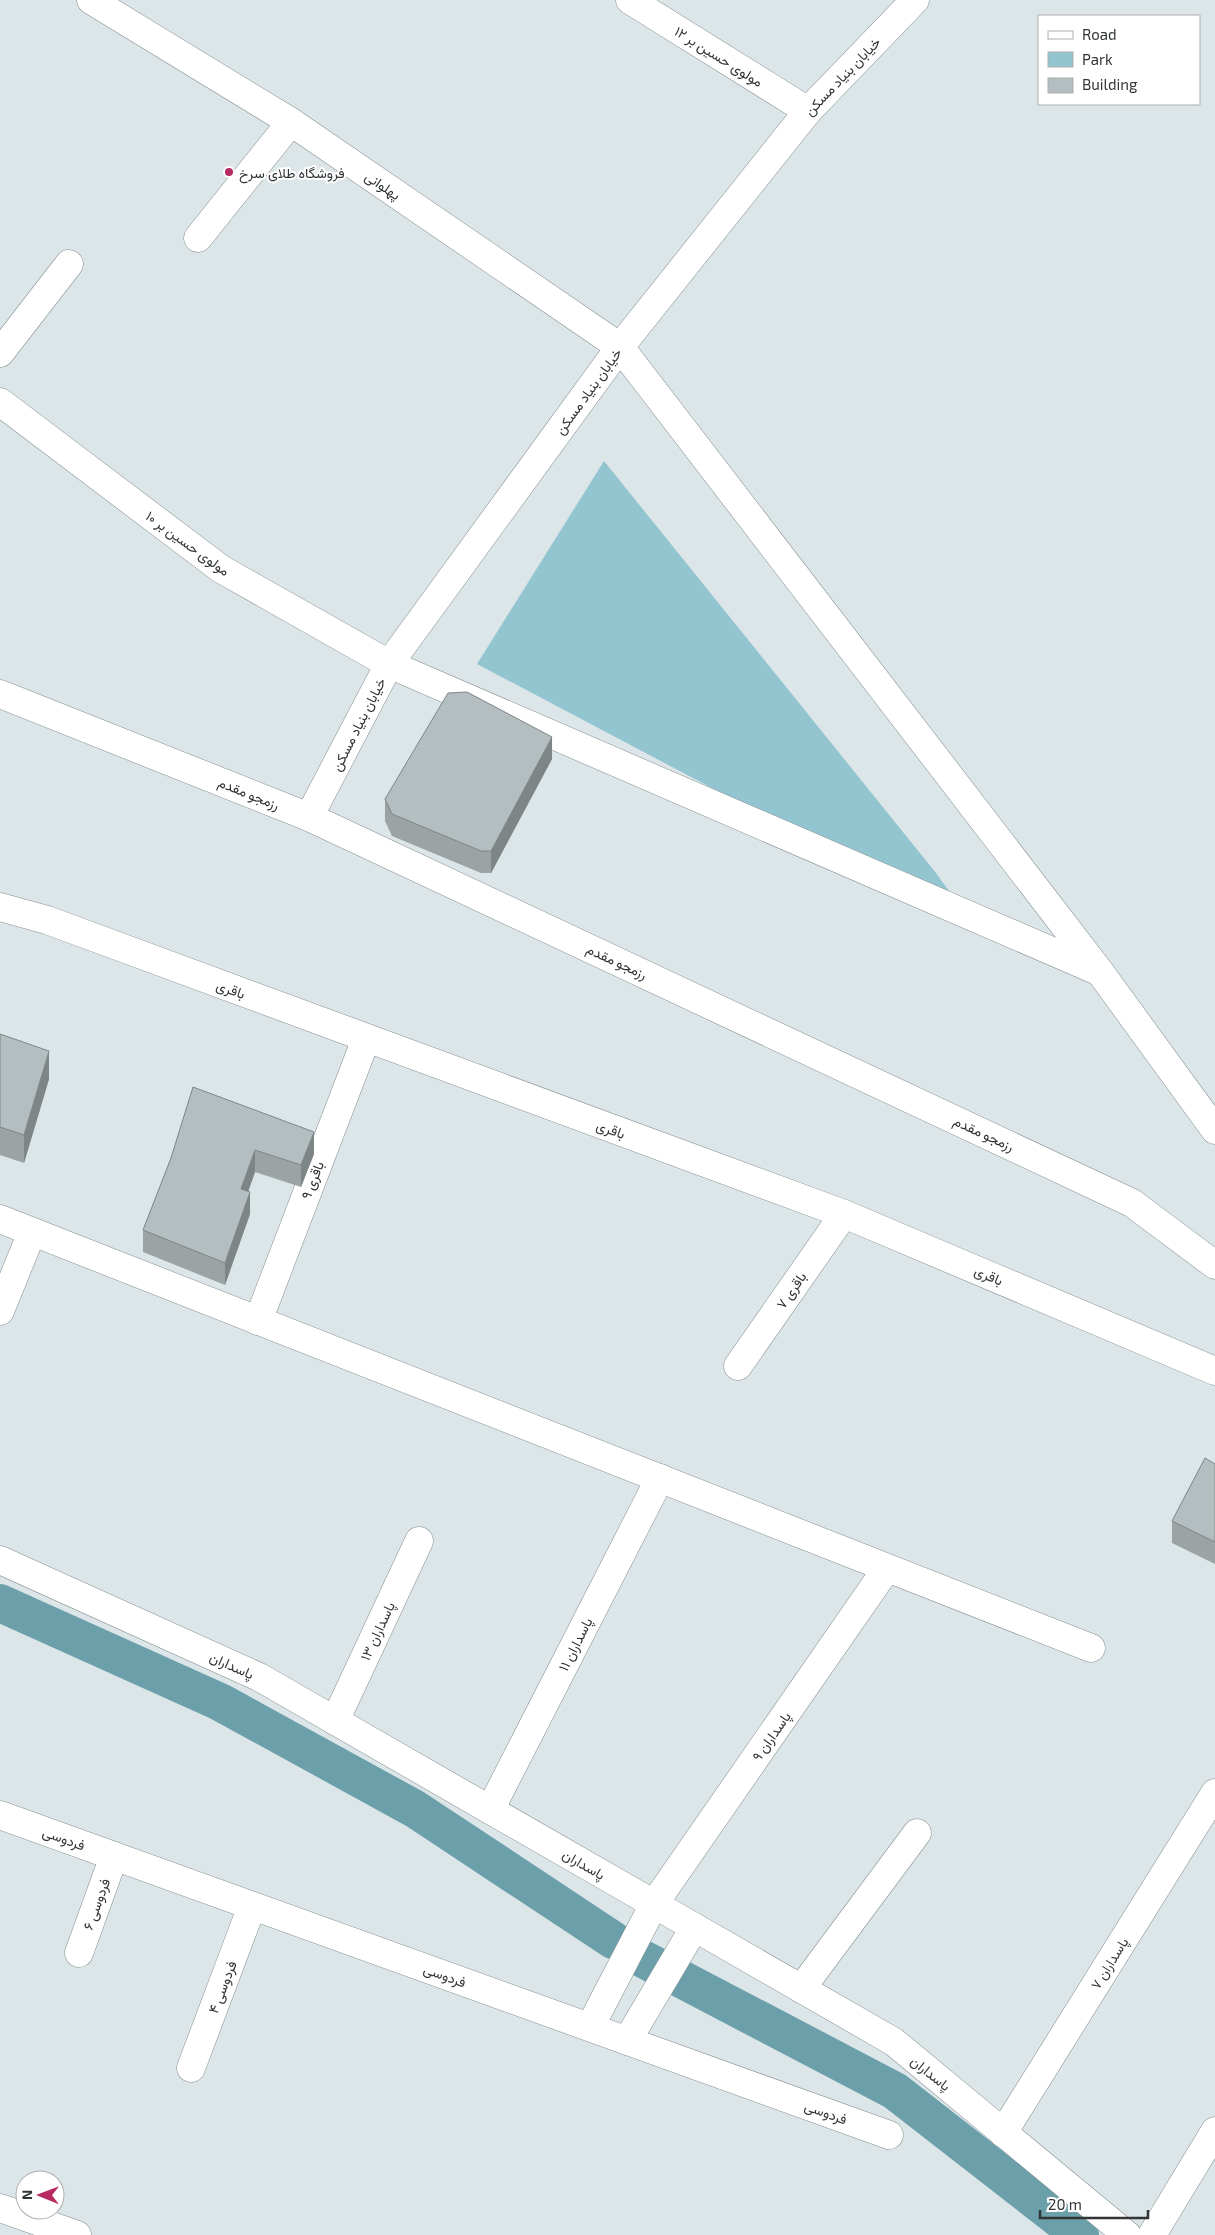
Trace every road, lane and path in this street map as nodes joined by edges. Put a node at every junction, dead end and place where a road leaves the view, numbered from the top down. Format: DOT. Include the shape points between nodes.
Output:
graph roads {
  1 [pos="91,0"];
  2 [pos="630,0"];
  3 [pos="915,0"];
  4 [pos="808,111"];
  5 [pos="291,122"];
  6 [pos="198,238"];
  7 [pos="69,264"];
  8 [pos="620,346"];
  9 [pos="0,353"];
  10 [pos="0,402"];
  11 [pos="388,664"];
  12 [pos="0,694"];
  13 [pos="309,817"];
  14 [pos="0,908"];
  15 [pos="1100,972"];
  16 [pos="366,1039"];
  17 [pos="1215,1130"];
  18 [pos="844,1214"];
  19 [pos="0,1220"];
  20 [pos="32,1232"];
  21 [pos="1215,1265"];
  22 [pos="0,1311"];
  23 [pos="258,1321"];
  24 [pos="738,1366"];
  25 [pos="1215,1371"];
  26 [pos="660,1478"];
  27 [pos="419,1541"];
  28 [pos="0,1560"];
  29 [pos="887,1568"];
  30 [pos="1091,1648"];
  31 [pos="336,1721"];
  32 [pos="1215,1793"];
  33 [pos="490,1810"];
  34 [pos="0,1815"];
  35 [pos="917,1833"];
  36 [pos="114,1856"];
  37 [pos="654,1904"];
  38 [pos="252,1906"];
  39 [pos="693,1929"];
  40 [pos="79,1953"];
  41 [pos="801,1989"];
  42 [pos="590,2027"];
  43 [pos="627,2040"];
  44 [pos="191,2068"];
  45 [pos="1215,2131"];
  46 [pos="1003,2132"];
  47 [pos="889,2135"];
  48 [pos="0,2208"];
  49 [pos="77,2235"];
  50 [pos="1127,2235"];
  51 [pos="1152,2235"];
  1 -- 5 [label="street, پهلوانی"];
  2 -- 4 [label="street, مولوی حسین بر ۱۲"];
  3 -- 4 [label="street, خیابان بنیاد مسکن"];
  4 -- 8 [label="street, خیابان بنیاد مسکن"];
  5 -- 6 [label="street"];
  5 -- 8 [label="street, پهلوانی"];
  7 -- 9 [label="street"];
  8 -- 11 [label="street, خیابان بنیاد مسکن"];
  8 -- 15 [label="street, پهلوانی"];
  10 -- 11 [label="street, مولوی حسین بر ۱۰" via="221,569"];
  11 -- 13 [label="street, خیابان بنیاد مسکن"];
  11 -- 15 [label="street, مولوی حسین بر ۱۰"];
  12 -- 13 [label="street, رزمجو مقدم"];
  13 -- 21 [label="street, رزمجو مقدم" via="1132,1203"];
  14 -- 16 [label="street, باقری" via="47,920"];
  15 -- 17 [label="street, پهلوانی"];
  16 -- 18 [label="street, باقری"];
  16 -- 23 [label="street, باقری ۹"];
  18 -- 24 [label="street, باقری ۷"];
  18 -- 25 [label="street, باقری"];
  19 -- 20 [label="street"];
  20 -- 22 [label="street"];
  20 -- 23 [label="street"];
  23 -- 26 [label="street"];
  26 -- 29 [label="street"];
  26 -- 33 [label="street, پاسداران ۱۱"];
  27 -- 31 [label="street, پاسداران ۱۳"];
  28 -- 31 [label="street, پاسداران" via="259,1677"];
  29 -- 30 [label="street"];
  29 -- 37 [label="street, پاسداران ۹"];
  31 -- 33 [label="street, پاسداران"];
  32 -- 46 [label="street, پاسداران ۷"];
  33 -- 37 [label="street, پاسداران"];
  34 -- 36 [label="street, فردوسی"];
  35 -- 41 [label="street"];
  36 -- 38 [label="street, فردوسی"];
  36 -- 40 [label="street, فردوسی ۶"];
  37 -- 39 [label="street, پاسداران"];
  37 -- 42 [label="street, پاسداران ۹"];
  38 -- 42 [label="street, فردوسی"];
  38 -- 44 [label="street, فردوسی ۴"];
  39 -- 41 [label="street, پاسداران"];
  39 -- 43 [label="street"];
  41 -- 46 [label="street, پاسداران" via="894,2042"];
  42 -- 43 [label="street, فردوسی"];
  43 -- 47 [label="street, فردوسی"];
  45 -- 51 [label="street"];
  46 -- 50 [label="street, پاسداران"];
  48 -- 49 [label="street"];
}
